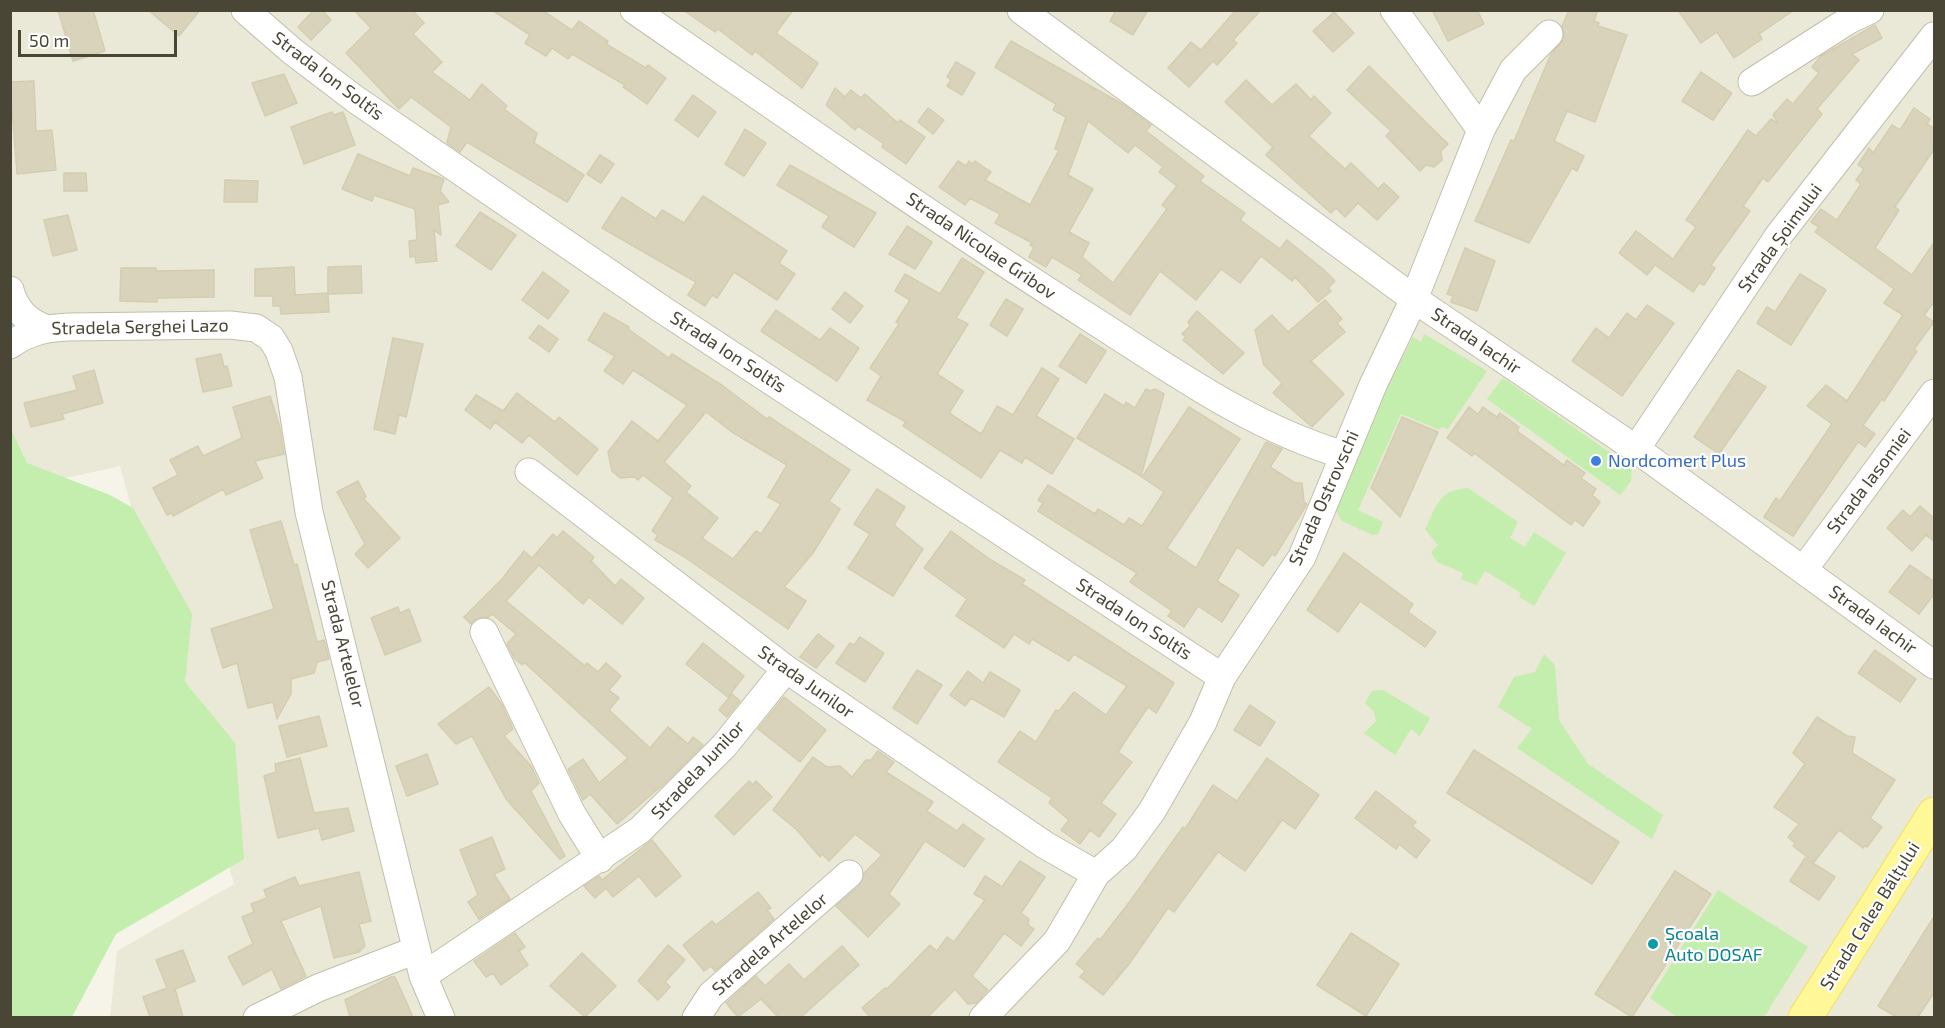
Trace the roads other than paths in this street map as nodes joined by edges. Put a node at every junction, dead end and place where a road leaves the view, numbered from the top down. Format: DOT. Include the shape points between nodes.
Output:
graph roads {
  1 [pos="245,10"];
  2 [pos="634,10"];
  3 [pos="1021,10"];
  4 [pos="1394,10"];
  5 [pos="1870,10"];
  6 [pos="1549,34"];
  7 [pos="1935,36"];
  8 [pos="1752,82"];
  9 [pos="1480,130"];
  10 [pos="10,290"];
  11 [pos="1414,299"];
  12 [pos="45,328"];
  13 [pos="271,338"];
  14 [pos="10,345"];
  15 [pos="1935,393"];
  16 [pos="1636,449"];
  17 [pos="1344,455"];
  18 [pos="529,472"];
  19 [pos="1804,570"];
  20 [pos="484,632"];
  21 [pos="1935,665"];
  22 [pos="786,669"];
  23 [pos="1222,677"];
  24 [pos="1935,814"];
  25 [pos="600,860"];
  26 [pos="849,874"];
  27 [pos="1096,874"];
  28 [pos="416,950"];
  29 [pos="423,976"];
  30 [pos="257,1017"];
  31 [pos="441,1017"];
  32 [pos="696,1017"];
  33 [pos="983,1017"];
  34 [pos="1805,1017"];
  1 -- 23 [label="street, Strada Ion Soltîs" via="355,99 640,294"];
  2 -- 17 [label="street, Strada Nicolae Gribov" via="1013,270 1168,368 1273,428"];
  3 -- 11 [label="street, Strada Iachir"];
  4 -- 9 [label="street"];
  5 -- 8 [label="street"];
  6 -- 9 [label="street, Strada Ostrovschi" via="1513,70"];
  7 -- 16 [label="street, Strada Șoimului" via="1779,235"];
  9 -- 11 [label="street, Strada Ostrovschi"];
  10 -- 12 [label="street" via="22,314"];
  11 -- 16 [label="street, Strada Iachir"];
  11 -- 17 [label="street, Strada Ostrovschi"];
  12 -- 13 [label="street, Stradela Serghei Lazo" via="230,324 256,328"];
  12 -- 14 [label="street, Stradela Serghei Lazo"];
  13 -- 28 [label="street, Strada Artelelor" via="288,376 309,512"];
  15 -- 19 [label="street, Strada Iasomiei"];
  16 -- 19 [label="street, Strada Iachir"];
  17 -- 23 [label="street, Strada Ostrovschi" via="1302,556"];
  18 -- 22 [label="street, Strada Junilor"];
  19 -- 21 [label="street, Strada Iachir"];
  20 -- 25 [label="street" via="572,814"];
  22 -- 25 [label="street, Stradela Junilor" via="724,746 675,798"];
  22 -- 27 [label="street, Strada Junilor" via="1045,845"];
  23 -- 27 [label="street, Strada Ostrovschi" via="1203,722 1152,811 1124,849"];
  24 -- 34 [label="main road, Strada Calea Bălțului"];
  25 -- 29 [label="street, Stradela Junilor"];
  26 -- 32 [label="street, Stradela Artelelor" via="711,995"];
  27 -- 33 [label="street, Strada Ostrovschi" via="1057,941"];
  28 -- 29 [label="street, Strada Artelelor"];
  28 -- 30 [label="street" via="318,988"];
  29 -- 31 [label="street, Strada Artelelor"];
}
